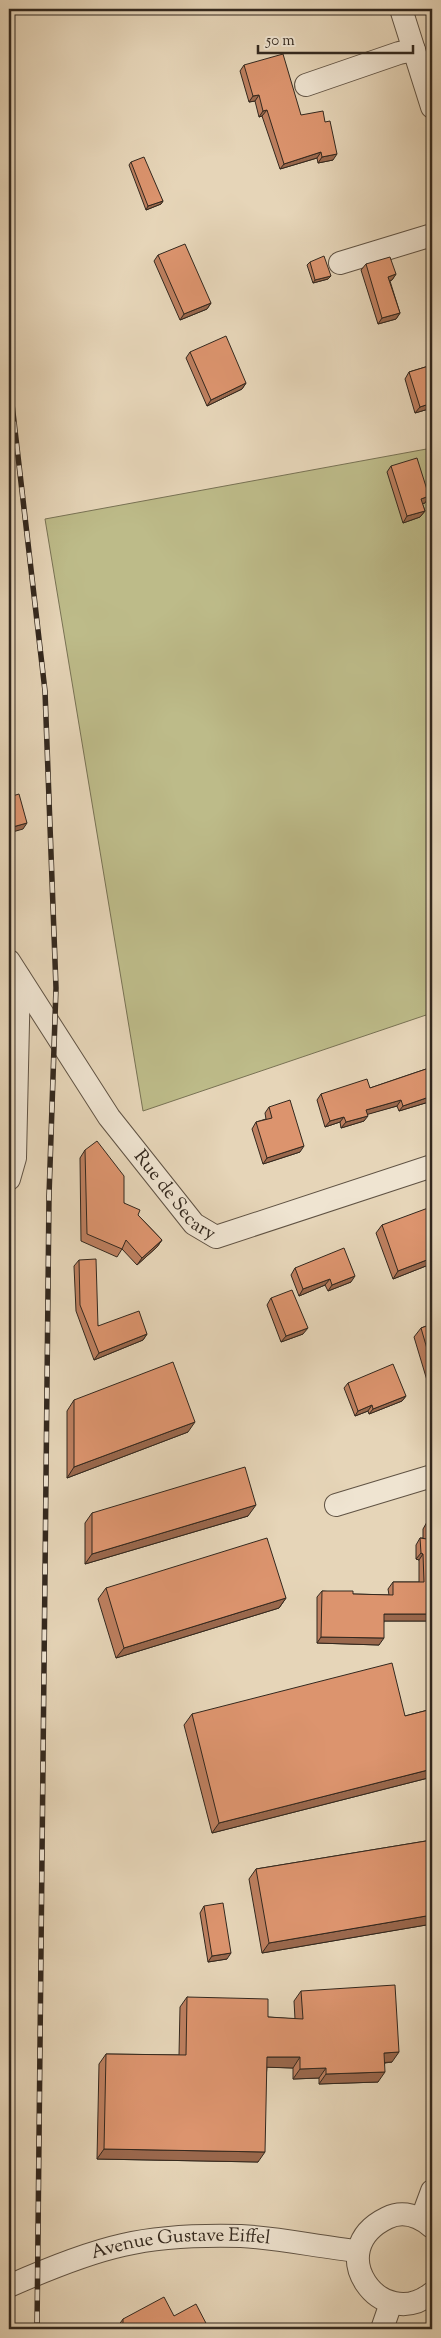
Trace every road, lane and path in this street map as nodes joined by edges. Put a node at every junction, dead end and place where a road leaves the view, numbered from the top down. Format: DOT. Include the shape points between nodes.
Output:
graph roads {
  1 [pos="402,13"];
  2 [pos="414,50"];
  3 [pos="306,85"];
  4 [pos="432,107"];
  5 [pos="432,235"];
  6 [pos="340,263"];
  7 [pos="14,969"];
  8 [pos="432,1166"];
  9 [pos="9,1179"];
  10 [pos="432,1476"];
  11 [pos="336,1505"];
  12 [pos="432,2191"];
  13 [pos="427,2222"];
  14 [pos="358,2251"];
  15 [pos="9,2286"];
  16 [pos="432,2293"];
  17 [pos="391,2303"];
  18 [pos="382,2329"];
  1 -- 2 [label="street"];
  2 -- 3 [label="street"];
  2 -- 4 [label="street"];
  5 -- 6 [label="street"];
  7 -- 8 [label="street, Rue de Secary" via="109,1116 194,1224 216,1237"];
  7 -- 9 [label="street" via="15,1158"];
  10 -- 11 [label="street"];
  12 -- 13 [label="street"];
  13 -- 14 [label="street" via="405,2214 392,2216 375,2224 363,2237"];
  14 -- 15 [label="street, Avenue Gustave Eiffel" via="243,2236 162,2239 123,2245"];
  14 -- 17 [label="street" via="359,2273 372,2293"];
  16 -- 17 [label="street" via="416,2303"];
  17 -- 18 [label="street"];
}
